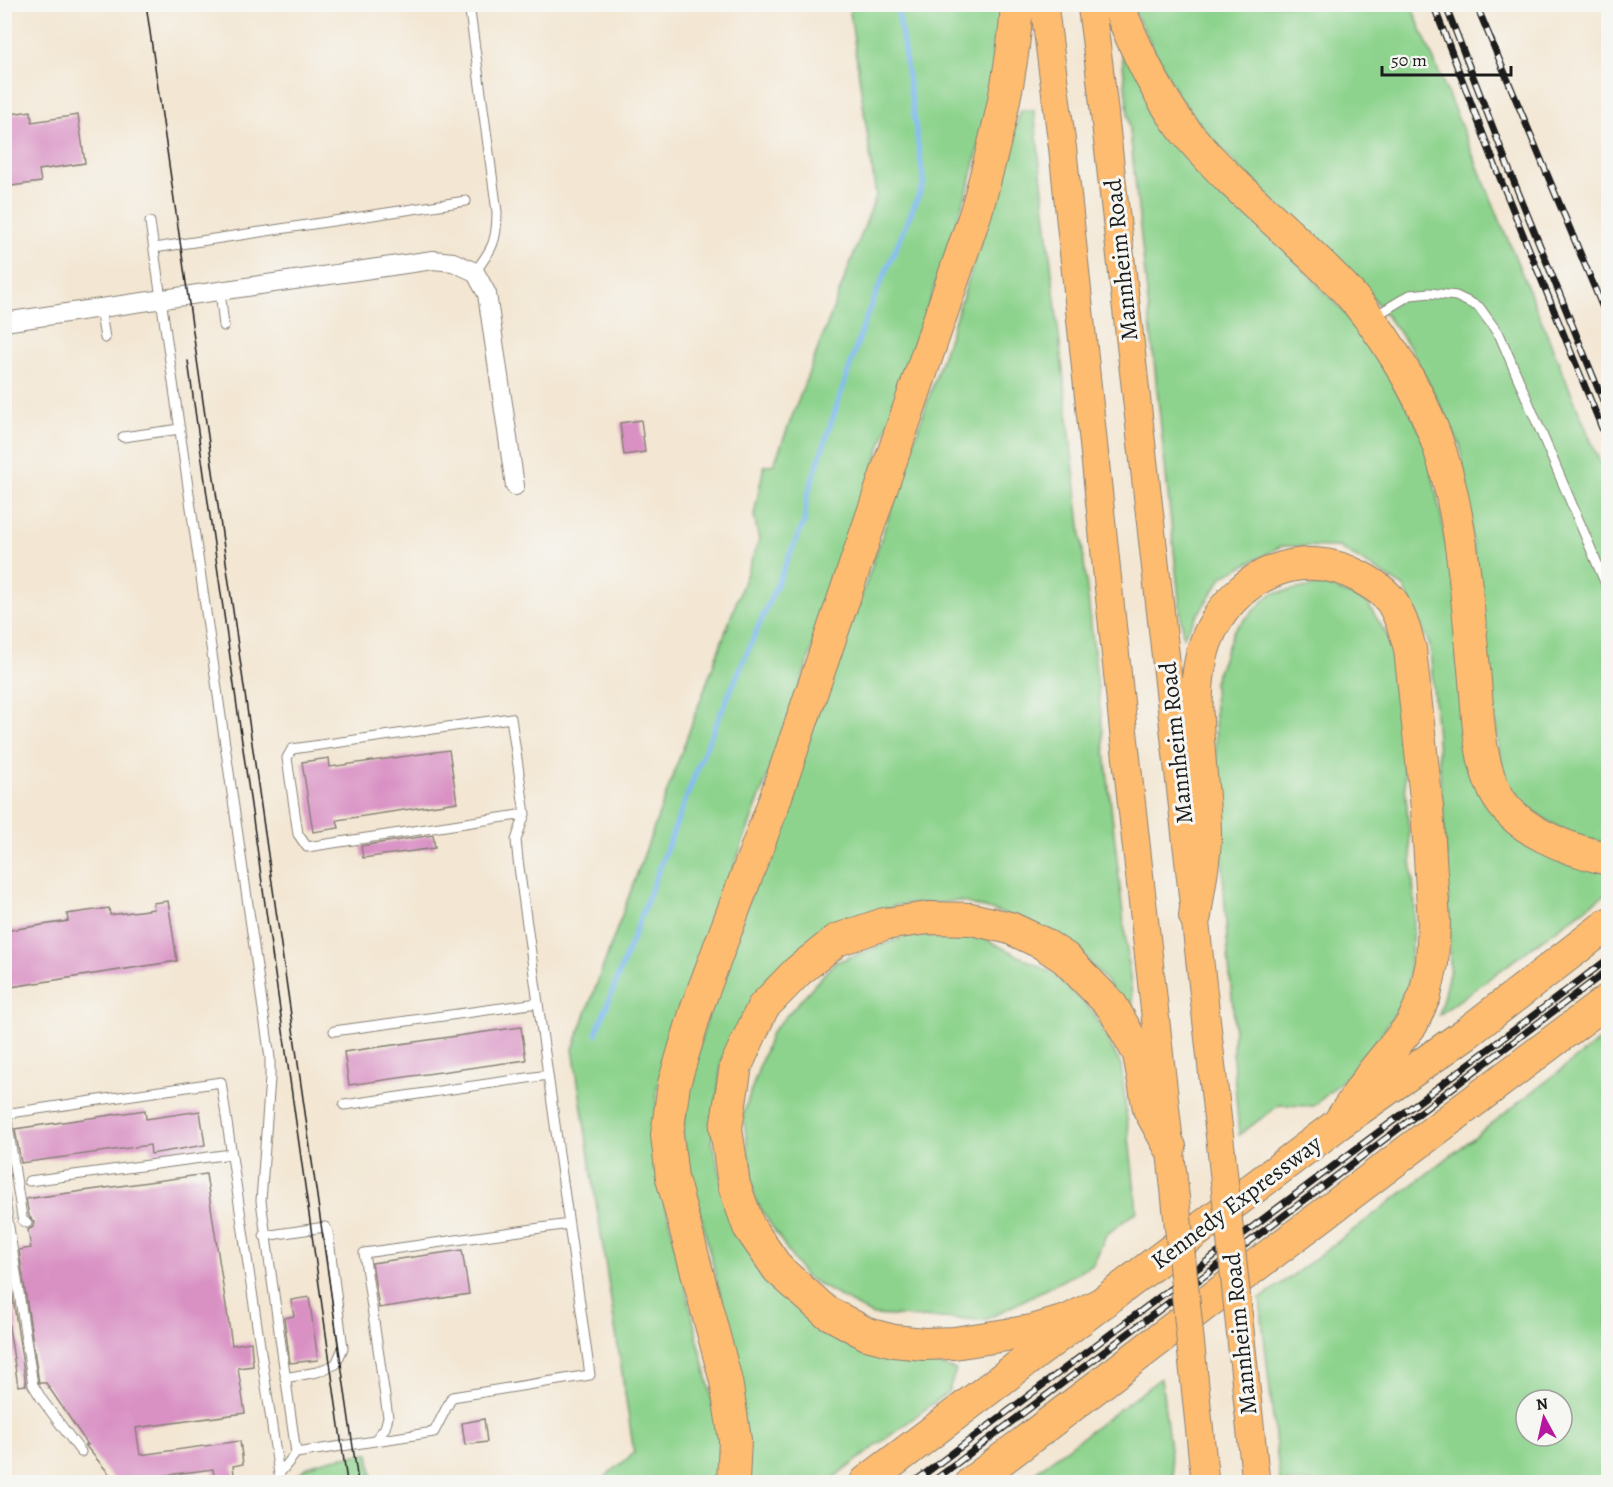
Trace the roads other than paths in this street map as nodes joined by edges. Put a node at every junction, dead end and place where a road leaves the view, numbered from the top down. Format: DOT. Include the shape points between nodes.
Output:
graph roads {
  1 [pos="469,4"];
  2 [pos="1017,4"];
  3 [pos="1044,4"];
  4 [pos="1091,4"];
  5 [pos="1118,4"];
  6 [pos="466,201"];
  7 [pos="150,222"];
  8 [pos="154,248"];
  9 [pos="475,272"];
  10 [pos="220,291"];
  11 [pos="162,300"];
  12 [pos="100,309"];
  13 [pos="1370,319"];
  14 [pos="4,322"];
  15 [pos="224,326"];
  16 [pos="105,338"];
  17 [pos="180,429"];
  18 [pos="123,437"];
  19 [pos="515,486"];
  20 [pos="1608,589"];
  21 [pos="525,814"];
  22 [pos="1608,859"];
  23 [pos="1195,916"];
  24 [pos="1608,924"];
  25 [pos="1608,1000"];
  26 [pos="538,1003"];
  27 [pos="334,1031"];
  28 [pos="548,1075"];
  29 [pos="344,1104"];
  30 [pos="5,1114"];
  31 [pos="1338,1124"];
  32 [pos="1170,1147"];
  33 [pos="231,1154"];
  34 [pos="29,1181"];
  35 [pos="4,1194"];
  36 [pos="27,1223"];
  37 [pos="569,1224"];
  38 [pos="264,1236"];
  39 [pos="1104,1302"];
  40 [pos="285,1378"];
  41 [pos="1035,1435"];
  42 [pos="375,1440"];
  43 [pos="81,1452"];
  44 [pos="296,1453"];
  45 [pos="279,1478"];
  46 [pos="733,1482"];
  47 [pos="866,1482"];
  48 [pos="972,1482"];
  49 [pos="980,1482"];
  50 [pos="1205,1482"];
  51 [pos="1256,1482"];
  1 -- 9 [label="lane" via="497,212 492,248"];
  2 -- 46 [label="highway" via="1002,119 976,212 772,808 696,1007 674,1084 667,1135 672,1178 726,1381 735,1440"];
  3 -- 32 [label="main road, Mannheim Road"];
  4 -- 23 [label="main road, Mannheim Road"];
  5 -- 13 [label="highway" via="1166,104 1188,135 1220,171 1347,291"];
  6 -- 8 [label="lane"];
  7 -- 8 [label="lane"];
  8 -- 11 [label="lane"];
  9 -- 10 [label="street" via="453,262 433,260"];
  9 -- 19 [label="street" via="487,294"];
  10 -- 11 [label="street"];
  10 -- 15 [label="lane"];
  11 -- 12 [label="street"];
  11 -- 17 [label="lane"];
  12 -- 14 [label="street"];
  12 -- 16 [label="lane"];
  13 -- 20 [label="lane" via="1410,295 1430,292 1456,296 1479,307 1500,336"];
  13 -- 22 [label="highway" via="1417,395 1446,472 1458,523 1480,729 1496,793 1512,814 1541,836 1576,852"];
  17 -- 18 [label="lane"];
  17 -- 38 [label="lane" via="270,1058 261,1201"];
  21 -- 21 [label="lane" via="511,718 292,749 287,758 298,834 307,846"];
  21 -- 26 [label="lane" via="516,840"];
  23 -- 31 [label="highway" via="1205,836 1197,712 1199,665 1211,629 1234,596 1259,577 1284,566 1315,564 1345,568 1391,601 1403,623 1410,649 1427,808 1434,922 1432,963 1425,995 1412,1024"];
  23 -- 51 [label="main road, Mannheim Road, bridge"];
  24 -- 31 [label="highway, Kennedy Expressway" via="1468,1032"];
  25 -- 41 [label="highway"];
  26 -- 27 [label="lane"];
  26 -- 28 [label="lane"];
  28 -- 29 [label="lane"];
  28 -- 37 [label="lane"];
  30 -- 33 [label="lane" via="220,1082"];
  30 -- 36 [label="lane" via="22,1217"];
  31 -- 39 [label="highway, Kennedy Expressway"];
  32 -- 39 [label="highway" via="1149,1109 1139,1054 1112,1006 1065,958 1042,943 1010,928 970,918 884,924 837,940 798,970 763,1007 736,1066 726,1128 734,1185 749,1227 778,1269 825,1311 867,1334 924,1344 1032,1332 1069,1320"];
  32 -- 50 [label="main road, Mannheim Road, bridge"];
  33 -- 34 [label="lane"];
  33 -- 45 [label="lane"];
  35 -- 43 [label="lane" via="33,1385"];
  37 -- 42 [label="lane" via="590,1375 452,1397 434,1432"];
  37 -- 42 [label="lane" via="364,1253 388,1417"];
  38 -- 40 [label="lane"];
  38 -- 40 [label="lane" via="326,1227 328,1232 343,1348 336,1364"];
  39 -- 47 [label="highway, Kennedy Expressway"];
  40 -- 44 [label="lane"];
  41 -- 48 [label="highway"];
  41 -- 49 [label="highway"];
  42 -- 44 [label="lane"];
  44 -- 45 [label="lane"];
}
